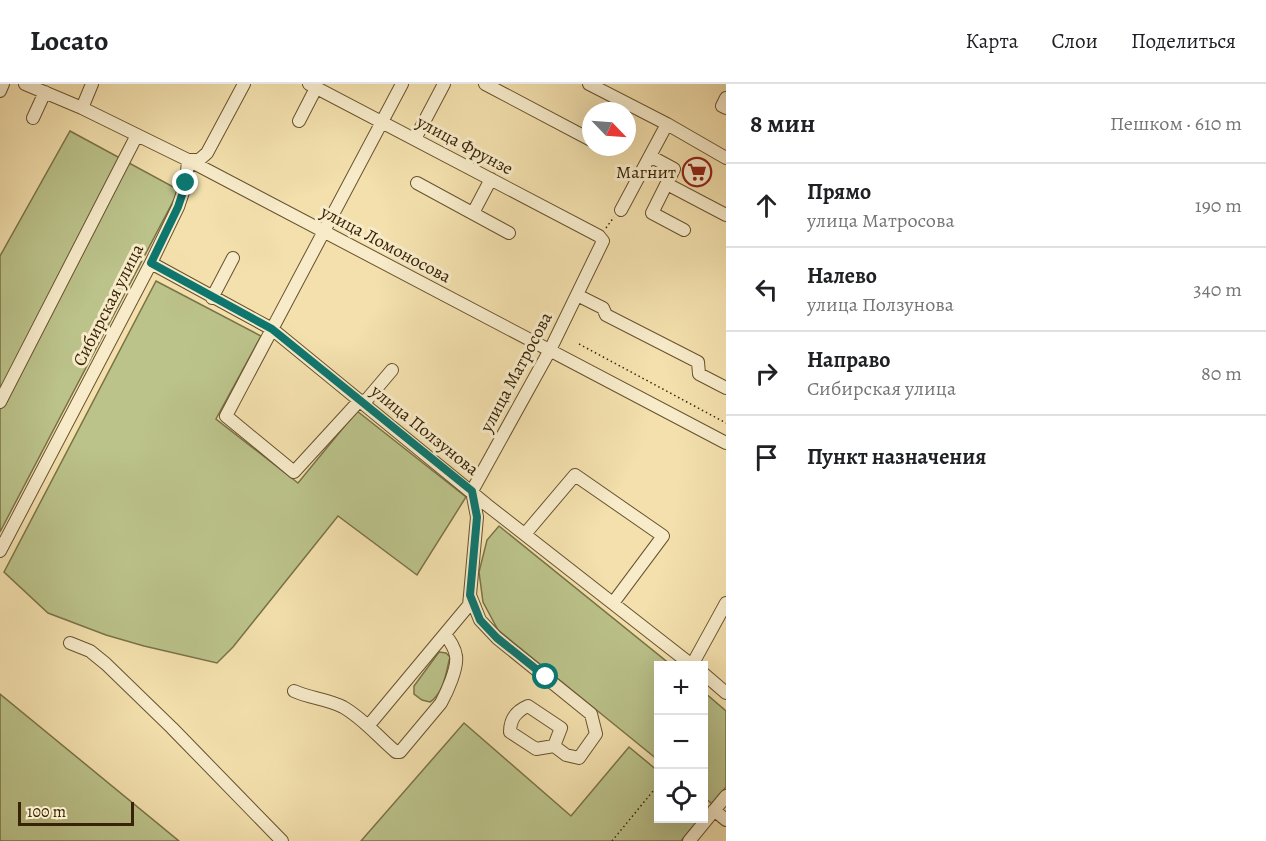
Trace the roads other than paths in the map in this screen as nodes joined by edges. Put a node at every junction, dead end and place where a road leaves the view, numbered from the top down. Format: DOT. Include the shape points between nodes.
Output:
graph roads {
  1 [pos="3,84"];
  2 [pos="25,84"];
  3 [pos="92,84"];
  4 [pos="244,84"];
  5 [pos="402,84"];
  6 [pos="444,84"];
  7 [pos="589,84"];
  8 [pos="313,86"];
  9 [pos="492,86"];
  10 [pos="0,91"];
  11 [pos="45,92"];
  12 [pos="726,98"];
  13 [pos="82,108"];
  14 [pos="726,108"];
  15 [pos="33,118"];
  16 [pos="299,121"];
  17 [pos="382,122"];
  18 [pos="667,124"];
  19 [pos="138,135"];
  20 [pos="582,135"];
  21 [pos="415,139"];
  22 [pos="650,156"];
  23 [pos="726,158"];
  24 [pos="188,160"];
  25 [pos="491,180"];
  26 [pos="417,183"];
  27 [pos="667,184"];
  28 [pos="621,210"];
  29 [pos="473,213"];
  30 [pos="726,215"];
  31 [pos="684,230"];
  32 [pos="324,233"];
  33 [pos="509,233"];
  34 [pos="602,239"];
  35 [pos="233,258"];
  36 [pos="151,263"];
  37 [pos="577,295"];
  38 [pos="212,298"];
  39 [pos="272,329"];
  40 [pos="550,350"];
  41 [pos="392,370"];
  42 [pos="726,388"];
  43 [pos="362,401"];
  44 [pos="0,402"];
  45 [pos="726,443"];
  46 [pos="472,491"];
  47 [pos="488,505"];
  48 [pos="477,517"];
  49 [pos="525,534"];
  50 [pos="0,551"];
  51 [pos="470,595"];
  52 [pos="613,603"];
  53 [pos="726,603"];
  54 [pos="445,634"];
  55 [pos="70,643"];
  56 [pos="687,661"];
  57 [pos="694,661"];
  58 [pos="708,677"];
  59 [pos="294,691"];
  60 [pos="726,693"];
  61 [pos="369,724"];
  62 [pos="554,746"];
  63 [pos="726,796"];
  64 [pos="714,810"];
  65 [pos="726,820"];
  66 [pos="282,841"];
  67 [pos="689,841"];
  1 -- 10 [label="street"];
  2 -- 11 [label="street, улица Ломоносова"];
  3 -- 13 [label="street"];
  4 -- 24 [label="street" via="207,153 199,160"];
  5 -- 17 [label="street"];
  6 -- 21 [label="street"];
  7 -- 18 [label="street"];
  8 -- 16 [label="street"];
  8 -- 17 [label="street, улица Фрунзе"];
  9 -- 20 [label="street"];
  11 -- 13 [label="street, улица Ломоносова"];
  11 -- 15 [label="street"];
  12 -- 14 [label="street" via="722,106"];
  13 -- 19 [label="street, улица Ломоносова"];
  17 -- 21 [label="street, улица Фрунзе"];
  17 -- 32 [label="street"];
  18 -- 22 [label="street"];
  18 -- 23 [label="street"];
  19 -- 24 [label="street, улица Ломоносова"];
  19 -- 44 [label="street"];
  21 -- 25 [label="street, улица Фрунзе"];
  22 -- 27 [label="street" via="674,169"];
  22 -- 28 [label="street"];
  24 -- 32 [label="street, улица Ломоносова"];
  24 -- 36 [label="street, Сибирская улица" via="178,207"];
  25 -- 29 [label="street"];
  25 -- 34 [label="street, улица Фрунзе"];
  26 -- 29 [label="street"];
  27 -- 30 [label="street"];
  27 -- 31 [label="street" via="652,213"];
  29 -- 33 [label="street"];
  32 -- 39 [label="street"];
  32 -- 40 [label="street, улица Ломоносова"];
  34 -- 37 [label="street, улица Матросова"];
  35 -- 38 [label="street"];
  36 -- 38 [label="street, улица Ползунова"];
  36 -- 50 [label="street, Сибирская улица"];
  37 -- 40 [label="street, улица Матросова"];
  37 -- 42 [label="street" via="603,308 606,315 698,362 699,374"];
  38 -- 39 [label="street, улица Ползунова"];
  39 -- 43 [label="street, улица Ползунова"];
  39 -- 43 [label="street" via="226,416 294,472"];
  40 -- 45 [label="street, улица Ломоносова"];
  40 -- 46 [label="street, улица Матросова"];
  41 -- 43 [label="street"];
  43 -- 46 [label="street, улица Ползунова"];
  46 -- 47 [label="street, улица Ползунова"];
  46 -- 48 [label="street"];
  47 -- 48 [label="street"];
  47 -- 49 [label="street, улица Ползунова"];
  48 -- 51 [label="street"];
  49 -- 52 [label="street, улица Ползунова"];
  49 -- 52 [label="street" via="574,475 663,536"];
  51 -- 54 [label="street" via="469,605"];
  51 -- 62 [label="street" via="480,620 497,638 591,714 596,734 579,758"];
  52 -- 56 [label="street, улица Ползунова"];
  53 -- 57 [label="street"];
  54 -- 61 [label="street"];
  54 -- 61 [label="street" via="456,658 450,685 441,703 400,752 379,738"];
  55 -- 66 [label="street" via="90,651 106,664"];
  58 -- 60 [label="street"];
  59 -- 61 [label="street" via="340,705"];
  63 -- 64 [label="street"];
  64 -- 65 [label="street"];
  64 -- 67 [label="street"];
}
